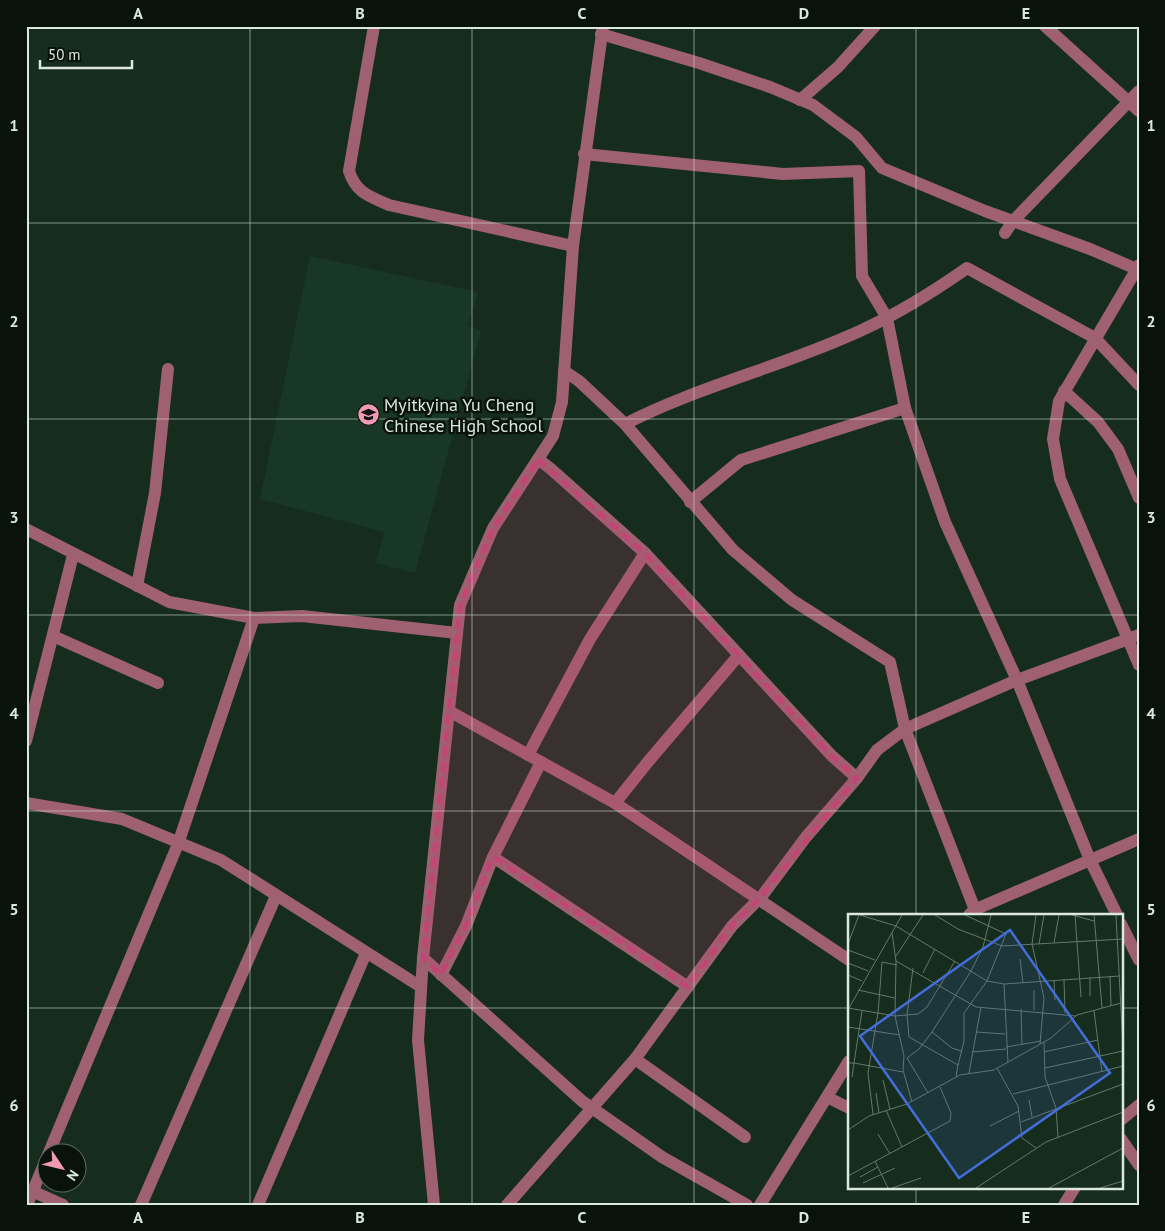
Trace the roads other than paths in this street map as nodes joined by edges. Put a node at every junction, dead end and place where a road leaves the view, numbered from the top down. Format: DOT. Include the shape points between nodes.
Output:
graph roads {
  1 [pos="374,26"];
  2 [pos="875,26"];
  3 [pos="1045,26"];
  4 [pos="602,30"];
  5 [pos="1139,90"];
  6 [pos="800,100"];
  7 [pos="1129,101"];
  8 [pos="1139,112"];
  9 [pos="584,154"];
  10 [pos="1013,221"];
  11 [pos="1005,233"];
  12 [pos="573,246"];
  13 [pos="1138,268"];
  14 [pos="888,318"];
  15 [pos="1095,338"];
  16 [pos="168,369"];
  17 [pos="564,371"];
  18 [pos="1139,385"];
  19 [pos="1064,391"];
  20 [pos="905,408"];
  21 [pos="625,424"];
  22 [pos="538,459"];
  23 [pos="1139,498"];
  24 [pos="690,502"];
  25 [pos="26,529"];
  26 [pos="645,553"];
  27 [pos="73,555"];
  28 [pos="138,586"];
  29 [pos="254,618"];
  30 [pos="457,633"];
  31 [pos="53,636"];
  32 [pos="1133,637"];
  33 [pos="739,656"];
  34 [pos="1139,665"];
  35 [pos="1017,680"];
  36 [pos="158,683"];
  37 [pos="449,711"];
  38 [pos="905,729"];
  39 [pos="26,741"];
  40 [pos="528,754"];
  41 [pos="541,762"];
  42 [pos="857,778"];
  43 [pos="26,803"];
  44 [pos="615,803"];
  45 [pos="1139,839"];
  46 [pos="178,844"];
  47 [pos="493,857"];
  48 [pos="1090,860"];
  49 [pos="276,896"];
  50 [pos="759,899"];
  51 [pos="974,913"];
  52 [pos="1117,914"];
  53 [pos="1122,926"];
  54 [pos="366,953"];
  55 [pos="423,958"];
  56 [pos="848,959"];
  57 [pos="1139,960"];
  58 [pos="441,975"];
  59 [pos="421,987"];
  60 [pos="688,987"];
  61 [pos="635,1059"];
  62 [pos="848,1064"];
  63 [pos="827,1097"];
  64 [pos="1139,1106"];
  65 [pos="591,1108"];
  66 [pos="848,1108"];
  67 [pos="1122,1119"];
  68 [pos="745,1137"];
  69 [pos="1122,1140"];
  70 [pos="1139,1165"];
  71 [pos="1074,1188"];
  72 [pos="32,1190"];
  73 [pos="27,1205"];
  74 [pos="63,1205"];
  75 [pos="141,1205"];
  76 [pos="258,1205"];
  77 [pos="434,1205"];
  78 [pos="507,1205"];
  79 [pos="747,1205"];
  80 [pos="760,1205"];
  81 [pos="1064,1205"];
  1 -- 12 [label="street" via="349,171 354,184 368,196 389,205"];
  2 -- 6 [label="street" via="838,67"];
  3 -- 7 [label="street"];
  4 -- 6 [label="street"];
  4 -- 9 [label="street"];
  5 -- 7 [label="street"];
  6 -- 10 [label="street" via="813,105 856,137 882,168"];
  7 -- 8 [label="street"];
  7 -- 10 [label="street"];
  9 -- 12 [label="street"];
  9 -- 14 [label="street" via="783,174 859,171 862,276"];
  10 -- 11 [label="street"];
  10 -- 13 [label="street"];
  12 -- 17 [label="street"];
  13 -- 15 [label="street"];
  14 -- 15 [label="street" via="931,294 967,268"];
  14 -- 20 [label="street"];
  14 -- 21 [label="street" via="825,346 658,407"];
  15 -- 18 [label="street"];
  15 -- 19 [label="street"];
  16 -- 28 [label="street" via="155,493"];
  17 -- 21 [label="street"];
  17 -- 22 [label="street" via="562,402 553,436"];
  19 -- 23 [label="street" via="1098,422 1118,449"];
  19 -- 32 [label="street" via="1059,401 1053,438 1060,479"];
  20 -- 24 [label="street" via="741,460"];
  20 -- 35 [label="street" via="945,522"];
  21 -- 24 [label="street"];
  22 -- 26 [label="street"];
  22 -- 30 [label="street" via="493,528 460,605"];
  24 -- 38 [label="street" via="733,550 792,600 890,662"];
  25 -- 27 [label="street"];
  26 -- 33 [label="street"];
  26 -- 40 [label="street" via="590,639"];
  27 -- 28 [label="street"];
  27 -- 31 [label="street"];
  28 -- 29 [label="street" via="169,602"];
  29 -- 30 [label="street" via="302,616"];
  29 -- 46 [label="street"];
  30 -- 37 [label="street"];
  31 -- 36 [label="street"];
  31 -- 39 [label="street"];
  32 -- 34 [label="street"];
  32 -- 35 [label="street"];
  33 -- 42 [label="street" via="832,756"];
  33 -- 44 [label="street"];
  35 -- 38 [label="street"];
  35 -- 48 [label="street"];
  37 -- 40 [label="street"];
  37 -- 55 [label="street"];
  38 -- 42 [label="street" via="877,750"];
  38 -- 51 [label="street"];
  40 -- 41 [label="street"];
  41 -- 44 [label="street"];
  41 -- 47 [label="street"];
  42 -- 50 [label="street"];
  43 -- 46 [label="street" via="122,819"];
  44 -- 50 [label="street"];
  45 -- 48 [label="street"];
  46 -- 49 [label="street" via="221,860"];
  46 -- 72 [label="street"];
  47 -- 58 [label="street" via="466,926"];
  47 -- 60 [label="street"];
  48 -- 51 [label="street"];
  48 -- 52 [label="street"];
  49 -- 54 [label="street"];
  49 -- 75 [label="street"];
  50 -- 56 [label="street"];
  50 -- 60 [label="street" via="732,926"];
  53 -- 57 [label="street"];
  54 -- 59 [label="street"];
  54 -- 76 [label="street"];
  55 -- 58 [label="street"];
  55 -- 59 [label="street"];
  58 -- 65 [label="street"];
  59 -- 77 [label="street" via="418,1040"];
  60 -- 61 [label="street"];
  61 -- 65 [label="street"];
  61 -- 68 [label="street"];
  62 -- 63 [label="street"];
  63 -- 66 [label="street"];
  63 -- 80 [label="street"];
  64 -- 67 [label="street"];
  65 -- 78 [label="street"];
  65 -- 79 [label="street" via="662,1157"];
  69 -- 70 [label="street"];
  71 -- 81 [label="street"];
  72 -- 73 [label="street"];
  72 -- 74 [label="street"];
}
